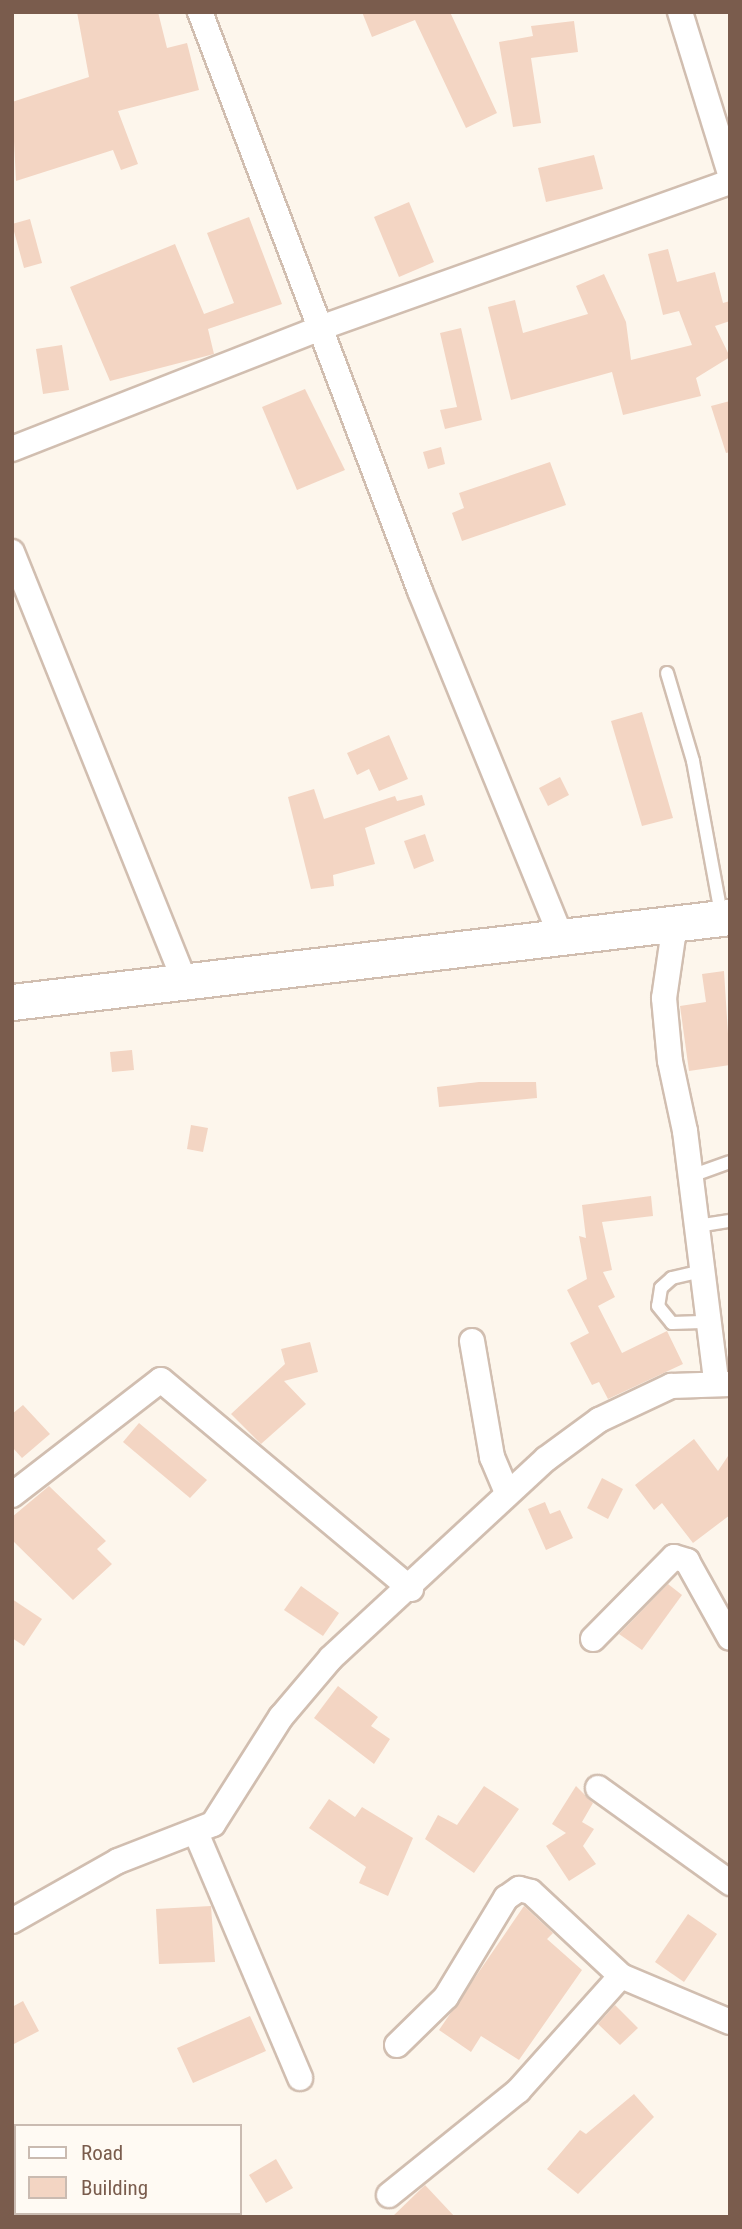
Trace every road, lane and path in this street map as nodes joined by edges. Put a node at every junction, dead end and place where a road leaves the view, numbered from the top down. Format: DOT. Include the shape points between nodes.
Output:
graph roads {
  1 [pos="200,12"];
  2 [pos="680,12"];
  3 [pos="730,174"];
  4 [pos="730,182"];
  5 [pos="320,328"];
  6 [pos="12,449"];
  7 [pos="12,552"];
  8 [pos="667,673"];
  9 [pos="726,918"];
  10 [pos="675,923"];
  11 [pos="561,936"];
  12 [pos="183,978"];
  13 [pos="12,1002"];
  14 [pos="730,1164"];
  15 [pos="691,1175"];
  16 [pos="730,1222"];
  17 [pos="697,1226"];
  18 [pos="702,1270"];
  19 [pos="709,1322"];
  20 [pos="472,1341"];
  21 [pos="723,1382"];
  22 [pos="508,1492"];
  23 [pos="12,1495"];
  24 [pos="411,1589"];
  25 [pos="730,1638"];
  26 [pos="593,1639"];
  27 [pos="598,1788"];
  28 [pos="197,1835"];
  29 [pos="730,1883"];
  30 [pos="12,1921"];
  31 [pos="621,1976"];
  32 [pos="730,2022"];
  33 [pos="397,2045"];
  34 [pos="300,2078"];
  35 [pos="389,2195"];
  1 -- 5 [label="street"];
  2 -- 3 [label="street"];
  4 -- 5 [label="street"];
  5 -- 6 [label="street"];
  5 -- 11 [label="street"];
  7 -- 12 [label="street"];
  8 -- 9 [label="lane" via="692,761"];
  9 -- 10 [label="main road"];
  10 -- 11 [label="main road"];
  10 -- 15 [label="street" via="664,998"];
  11 -- 12 [label="main road"];
  12 -- 13 [label="main road"];
  14 -- 15 [label="lane"];
  15 -- 17 [label="street"];
  16 -- 17 [label="lane"];
  17 -- 18 [label="street"];
  18 -- 19 [label="street"];
  18 -- 19 [label="lane" via="671,1278 661,1288 658,1306 672,1323"];
  19 -- 21 [label="street"];
  20 -- 22 [label="street" via="492,1457"];
  21 -- 22 [label="street" via="671,1386 599,1420"];
  22 -- 24 [label="street"];
  23 -- 24 [label="street" via="161,1380"];
  24 -- 28 [label="street" via="331,1658 281,1717 213,1824"];
  25 -- 26 [label="street" via="687,1561 674,1557"];
  27 -- 29 [label="street"];
  28 -- 30 [label="street" via="118,1861"];
  28 -- 34 [label="street"];
  31 -- 32 [label="street"];
  31 -- 33 [label="street" via="531,1892 519,1889 506,1898 446,1997"];
  31 -- 35 [label="street" via="518,2091"];
}
